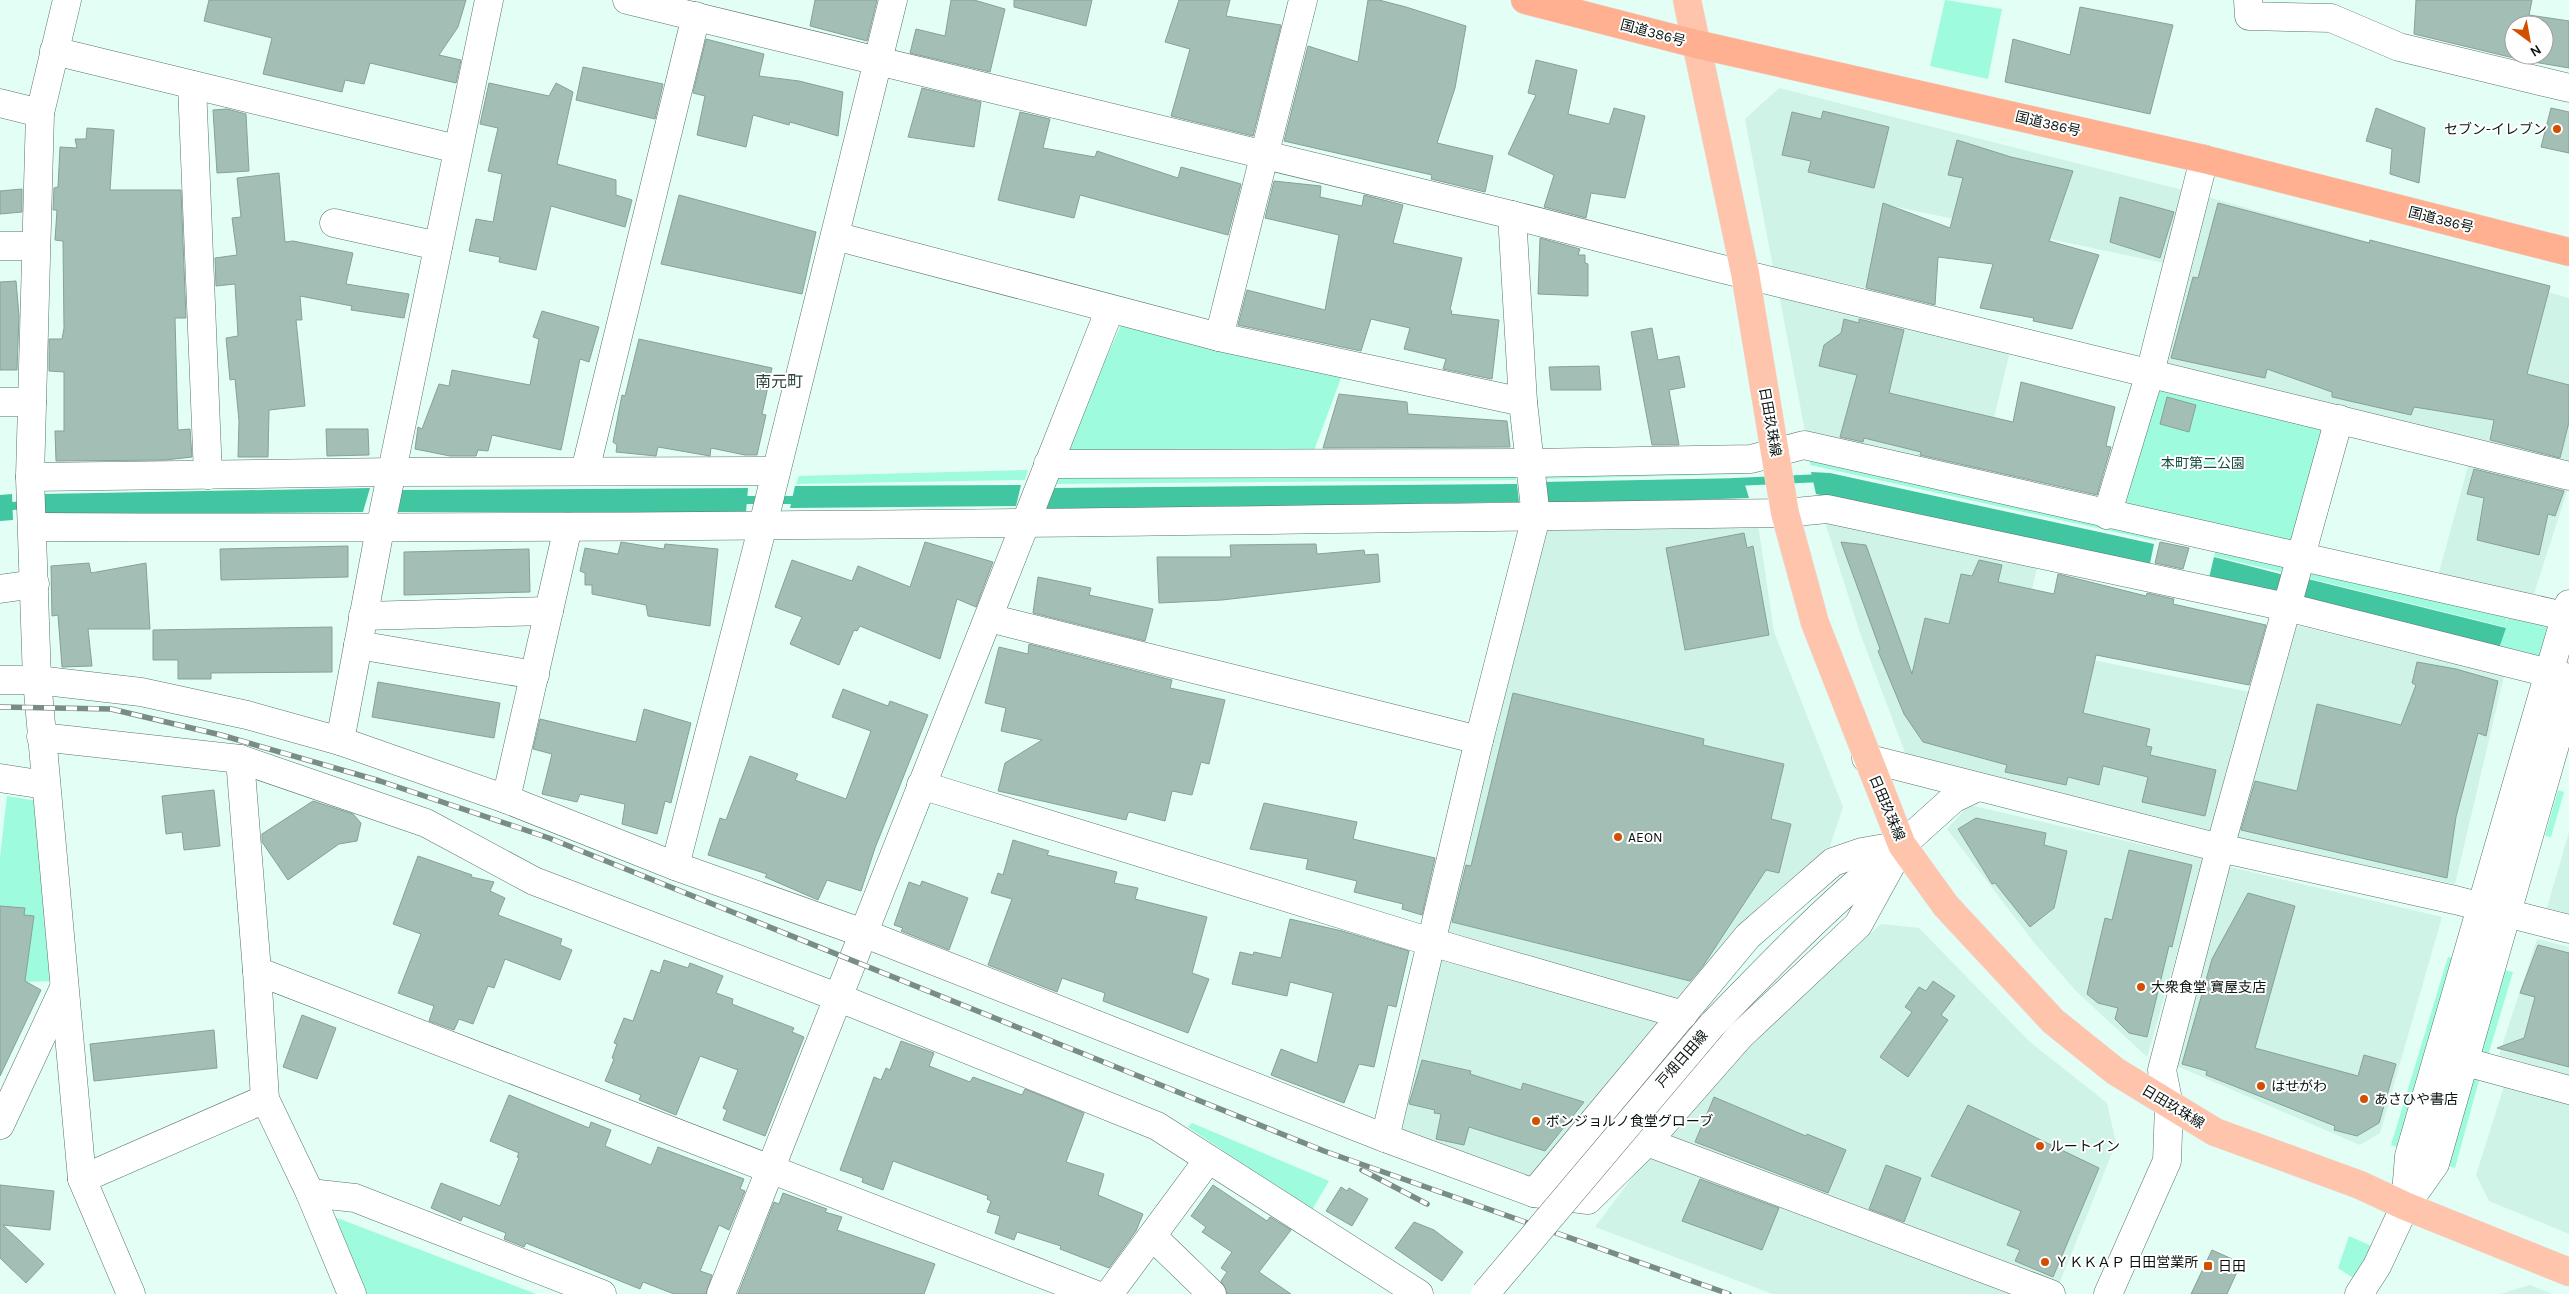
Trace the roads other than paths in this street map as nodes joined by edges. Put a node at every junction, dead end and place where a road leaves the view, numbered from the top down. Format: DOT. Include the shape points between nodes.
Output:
graph roads {
  1 [pos="67,0"];
  2 [pos="488,0"];
  3 [pos="627,0"];
  4 [pos="893,0"];
  5 [pos="1303,0"];
  6 [pos="1525,0"];
  7 [pos="1687,0"];
  8 [pos="2248,0"];
  9 [pos="696,16"];
  10 [pos="1696,44"];
  11 [pos="54,52"];
  12 [pos="877,60"];
  13 [pos="192,85"];
  14 [pos="2569,88"];
  15 [pos="0,103"];
  16 [pos="40,113"];
  17 [pos="458,149"];
  18 [pos="1265,156"];
  19 [pos="2204,160"];
  20 [pos="1512,215"];
  21 [pos="334,223"];
  22 [pos="835,236"];
  23 [pos="0,246"];
  24 [pos="36,246"];
  25 [pos="438,246"];
  26 [pos="2569,252"];
  27 [pos="1744,273"];
  28 [pos="1110,309"];
  29 [pos="1219,337"];
  30 [pos="2150,373"];
  31 [pos="0,402"];
  32 [pos="32,402"];
  33 [pos="1523,402"];
  34 [pos="2339,419"];
  35 [pos="1776,452"];
  36 [pos="1531,463"];
  37 [pos="1048,464"];
  38 [pos="585,471"];
  39 [pos="776,471"];
  40 [pos="393,472"];
  41 [pos="208,475"];
  42 [pos="2569,476"];
  43 [pos="30,477"];
  44 [pos="1786,513"];
  45 [pos="2106,515"];
  46 [pos="1536,517"];
  47 [pos="1026,524"];
  48 [pos="763,525"];
  49 [pos="33,527"];
  50 [pos="568,527"];
  51 [pos="380,529"];
  52 [pos="2301,556"];
  53 [pos="34,584"];
  54 [pos="0,589"];
  55 [pos="2287,607"];
  56 [pos="549,611"];
  57 [pos="2568,613"];
  58 [pos="363,616"];
  59 [pos="989,618"];
  60 [pos="358,645"];
  61 [pos="535,675"];
  62 [pos="2559,676"];
  63 [pos="0,680"];
  64 [pos="37,680"];
  65 [pos="2569,696"];
  66 [pos="41,737"];
  67 [pos="1479,740"];
  68 [pos="340,741"];
  69 [pos="1866,758"];
  70 [pos="240,759"];
  71 [pos="0,778"];
  72 [pos="45,785"];
  73 [pos="921,785"];
  74 [pos="1978,786"];
  75 [pos="506,800"];
  76 [pos="1902,844"];
  77 [pos="2220,848"];
  78 [pos="675,866"];
  79 [pos="2494,911"];
  80 [pos="2569,929"];
  81 [pos="863,933"];
  82 [pos="1431,942"];
  83 [pos="257,971"];
  84 [pos="63,990"];
  85 [pos="837,997"];
  86 [pos="1683,1015"];
  87 [pos="2466,1062"];
  88 [pos="2569,1090"];
  89 [pos="265,1099"];
  90 [pos="2169,1105"];
  91 [pos="0,1125"];
  92 [pos="1385,1138"];
  93 [pos="1647,1142"];
  94 [pos="1208,1160"];
  95 [pos="769,1169"];
  96 [pos="82,1179"];
  97 [pos="310,1193"];
  98 [pos="1534,1193"];
  99 [pos="2405,1206"];
  100 [pos="1152,1236"];
  101 [pos="2377,1266"];
  102 [pos="2569,1272"];
  103 [pos="131,1294"];
  104 [pos="352,1294"];
  105 [pos="602,1294"];
  106 [pos="722,1294"];
  107 [pos="1094,1294"];
  108 [pos="1109,1294"];
  109 [pos="1212,1294"];
  110 [pos="1419,1294"];
  111 [pos="1485,1294"];
  112 [pos="2051,1294"];
  113 [pos="2108,1294"];
  114 [pos="2360,1294"];
  115 [pos="2377,1294"];
  1 -- 11 [label="street"];
  2 -- 17 [label="street"];
  3 -- 9 [label="street"];
  4 -- 12 [label="street"];
  5 -- 18 [label="street"];
  6 -- 10 [label="highway, 国道386号"];
  7 -- 10 [label="main road, 日田玖珠線"];
  8 -- 14 [label="street" via="2249,16 2331,18 2399,47"];
  9 -- 12 [label="street"];
  9 -- 38 [label="street"];
  10 -- 19 [label="highway, 国道386号"];
  10 -- 27 [label="main road, 日田玖珠線"];
  11 -- 13 [label="street"];
  11 -- 16 [label="street"];
  12 -- 18 [label="street"];
  12 -- 22 [label="street"];
  13 -- 17 [label="street"];
  13 -- 41 [label="street"];
  15 -- 16 [label="street"];
  16 -- 24 [label="street"];
  17 -- 25 [label="street"];
  18 -- 20 [label="street"];
  18 -- 29 [label="street"];
  19 -- 26 [label="highway, 国道386号"];
  19 -- 30 [label="street"];
  20 -- 27 [label="street"];
  20 -- 33 [label="street"];
  21 -- 25 [label="street"];
  22 -- 28 [label="street"];
  22 -- 39 [label="street"];
  23 -- 24 [label="street"];
  24 -- 32 [label="street"];
  25 -- 40 [label="street"];
  27 -- 30 [label="street"];
  27 -- 35 [label="main road, 日田玖珠線"];
  28 -- 29 [label="street"];
  28 -- 37 [label="street"];
  29 -- 33 [label="street"];
  30 -- 34 [label="street"];
  30 -- 45 [label="street"];
  31 -- 32 [label="street"];
  32 -- 43 [label="street"];
  33 -- 36 [label="street"];
  34 -- 42 [label="street"];
  34 -- 52 [label="street"];
  35 -- 36 [label="street" via="1752,459"];
  35 -- 44 [label="main road, 日田玖珠線"];
  35 -- 45 [label="street" via="1804,445"];
  36 -- 37 [label="street"];
  36 -- 46 [label="street"];
  37 -- 47 [label="street"];
  38 -- 39 [label="street"];
  38 -- 40 [label="street"];
  39 -- 48 [label="street"];
  40 -- 41 [label="street"];
  40 -- 51 [label="street"];
  41 -- 43 [label="street"];
  43 -- 49 [label="street"];
  44 -- 46 [label="street"];
  44 -- 55 [label="street" via="1827,509"];
  44 -- 69 [label="main road, 日田玖珠線" via="1815,623"];
  45 -- 52 [label="street"];
  46 -- 47 [label="street"];
  46 -- 67 [label="street"];
  47 -- 48 [label="street"];
  47 -- 59 [label="street"];
  48 -- 50 [label="street"];
  48 -- 78 [label="street"];
  49 -- 51 [label="street"];
  49 -- 53 [label="street"];
  50 -- 51 [label="street"];
  50 -- 56 [label="street"];
  51 -- 58 [label="street"];
  52 -- 55 [label="street"];
  52 -- 57 [label="street"];
  53 -- 54 [label="street"];
  53 -- 64 [label="street"];
  55 -- 62 [label="street"];
  55 -- 77 [label="street"];
  56 -- 58 [label="street"];
  56 -- 61 [label="street"];
  57 -- 62 [label="street"];
  58 -- 60 [label="street"];
  59 -- 67 [label="street"];
  59 -- 73 [label="street"];
  60 -- 61 [label="street"];
  60 -- 68 [label="street"];
  61 -- 75 [label="street"];
  62 -- 79 [label="street"];
  63 -- 64 [label="street"];
  64 -- 66 [label="street"];
  64 -- 68 [label="street" via="141,692 247,715"];
  65 -- 79 [label="street"];
  66 -- 70 [label="street"];
  66 -- 72 [label="street"];
  67 -- 82 [label="street"];
  68 -- 75 [label="street"];
  69 -- 74 [label="street"];
  69 -- 76 [label="main road, 日田玖珠線"];
  70 -- 83 [label="street"];
  70 -- 85 [label="street" via="426,823 534,881"];
  71 -- 72 [label="street"];
  72 -- 84 [label="street" via="56,874"];
  73 -- 81 [label="street"];
  73 -- 82 [label="street"];
  74 -- 76 [label="street, 戸畑日田線" via="1953,798"];
  74 -- 77 [label="street"];
  75 -- 78 [label="street"];
  76 -- 86 [label="street" via="1833,862 1748,936"];
  76 -- 90 [label="main road, 日田玖珠線" via="1946,906 2053,1021 2114,1071"];
  76 -- 93 [label="street" via="1858,925 1740,1036"];
  76 -- 111 [label="street, 戸畑日田線, bridge" via="1788,946 1712,1024"];
  77 -- 79 [label="street"];
  77 -- 90 [label="street" via="2162,1070"];
  78 -- 81 [label="street"];
  79 -- 80 [label="street"];
  79 -- 87 [label="street"];
  79 -- 99 [label="street" via="2409,1156"];
  81 -- 85 [label="street"];
  81 -- 92 [label="street"];
  82 -- 86 [label="street"];
  82 -- 92 [label="street"];
  83 -- 89 [label="street"];
  83 -- 95 [label="street"];
  84 -- 91 [label="street"];
  84 -- 96 [label="street"];
  85 -- 94 [label="street" via="1157,1126"];
  85 -- 95 [label="street"];
  86 -- 98 [label="street"];
  87 -- 88 [label="street"];
  87 -- 99 [label="street" via="2435,1164"];
  89 -- 96 [label="street"];
  89 -- 97 [label="street"];
  90 -- 99 [label="main road, 日田玖珠線" via="2215,1132 2360,1184"];
  90 -- 113 [label="street" via="2167,1161"];
  92 -- 98 [label="street"];
  93 -- 98 [label="street" via="1588,1200"];
  93 -- 112 [label="street"];
  94 -- 100 [label="street"];
  94 -- 110 [label="street"];
  95 -- 106 [label="street"];
  95 -- 107 [label="street"];
  96 -- 103 [label="street"];
  97 -- 104 [label="street"];
  97 -- 105 [label="street" via="355,1198"];
  99 -- 101 [label="street"];
  99 -- 102 [label="main road, 日田玖珠線"];
  100 -- 108 [label="street"];
  100 -- 109 [label="street"];
  101 -- 114 [label="street"];
  101 -- 115 [label="street"];
}
